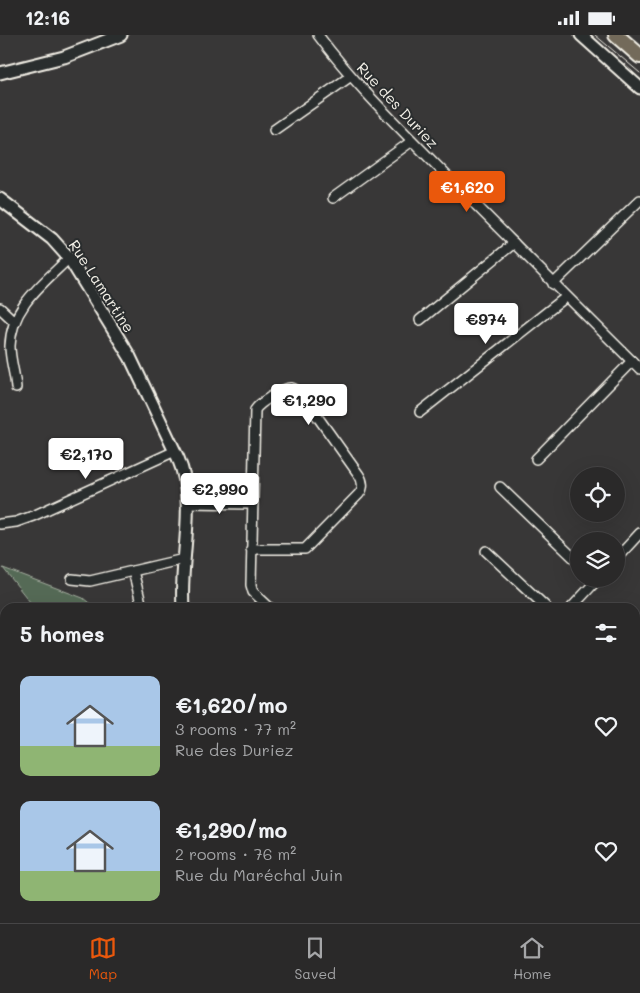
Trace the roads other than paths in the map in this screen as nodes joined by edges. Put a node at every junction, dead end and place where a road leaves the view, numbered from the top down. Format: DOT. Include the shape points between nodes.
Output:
graph roads {
  1 [pos="121,35"];
  2 [pos="318,35"];
  3 [pos="581,35"];
  4 [pos="616,35"];
  5 [pos="628,35"];
  6 [pos="640,45"];
  7 [pos="599,50"];
  8 [pos="640,55"];
  9 [pos="0,73"];
  10 [pos="351,76"];
  11 [pos="640,77"];
  12 [pos="640,88"];
  13 [pos="274,130"];
  14 [pos="412,141"];
  15 [pos="333,198"];
  16 [pos="0,199"];
  17 [pos="640,200"];
  18 [pos="514,243"];
  19 [pos="69,258"];
  20 [pos="554,284"];
  21 [pos="566,297"];
  22 [pos="0,308"];
  23 [pos="420,320"];
  24 [pos="15,322"];
  25 [pos="632,361"];
  26 [pos="640,369"];
  27 [pos="16,388"];
  28 [pos="420,411"];
  29 [pos="175,451"];
  30 [pos="536,459"];
  31 [pos="500,487"];
  32 [pos="187,503"];
  33 [pos="253,504"];
  34 [pos="0,524"];
  35 [pos="640,533"];
  36 [pos="252,549"];
  37 [pos="625,549"];
  38 [pos="486,551"];
  39 [pos="570,554"];
  40 [pos="184,559"];
  41 [pos="133,571"];
  42 [pos="72,579"];
  43 [pos="592,587"];
  44 [pos="141,603"];
  45 [pos="183,603"];
  46 [pos="265,603"];
  47 [pos="542,603"];
  48 [pos="580,603"];
  1 -- 9 [label="street" via="59,59"];
  2 -- 10 [label="street, Rue des Duriez"];
  3 -- 7 [label="street"];
  4 -- 8 [label="main road"];
  5 -- 6 [label="main road"];
  7 -- 11 [label="street" via="628,73"];
  7 -- 12 [label="street"];
  10 -- 13 [label="street"];
  10 -- 14 [label="street, Rue des Duriez"];
  14 -- 15 [label="street"];
  14 -- 18 [label="street, Rue des Duriez"];
  16 -- 19 [label="street, Rue Lamartine" via="52,239"];
  17 -- 20 [label="street"];
  18 -- 20 [label="street, Rue des Duriez"];
  18 -- 23 [label="street"];
  19 -- 24 [label="street" via="25,302"];
  19 -- 29 [label="street, Rue Lamartine" via="130,357"];
  20 -- 21 [label="street, Rue des Duriez"];
  21 -- 25 [label="street, Rue des Duriez"];
  21 -- 28 [label="street"];
  22 -- 24 [label="street"];
  24 -- 27 [label="street" via="10,343"];
  25 -- 26 [label="street, Rue des Duriez"];
  25 -- 30 [label="street"];
  29 -- 32 [label="street, Rue Lamartine" via="184,476"];
  29 -- 34 [label="street" via="33,516"];
  31 -- 39 [label="street"];
  32 -- 33 [label="street"];
  32 -- 40 [label="street, Rue Lamartine"];
  33 -- 36 [label="street"];
  33 -- 36 [label="street" via="256,410 259,404 286,389 296,389 361,479 362,489 305,549"];
  35 -- 37 [label="street"];
  36 -- 46 [label="street" via="251,589"];
  38 -- 47 [label="street"];
  40 -- 41 [label="street"];
  40 -- 45 [label="street, Rue Lamartine"];
  41 -- 42 [label="street" via="90,581"];
  41 -- 44 [label="street"];
  43 -- 48 [label="street"];
}
